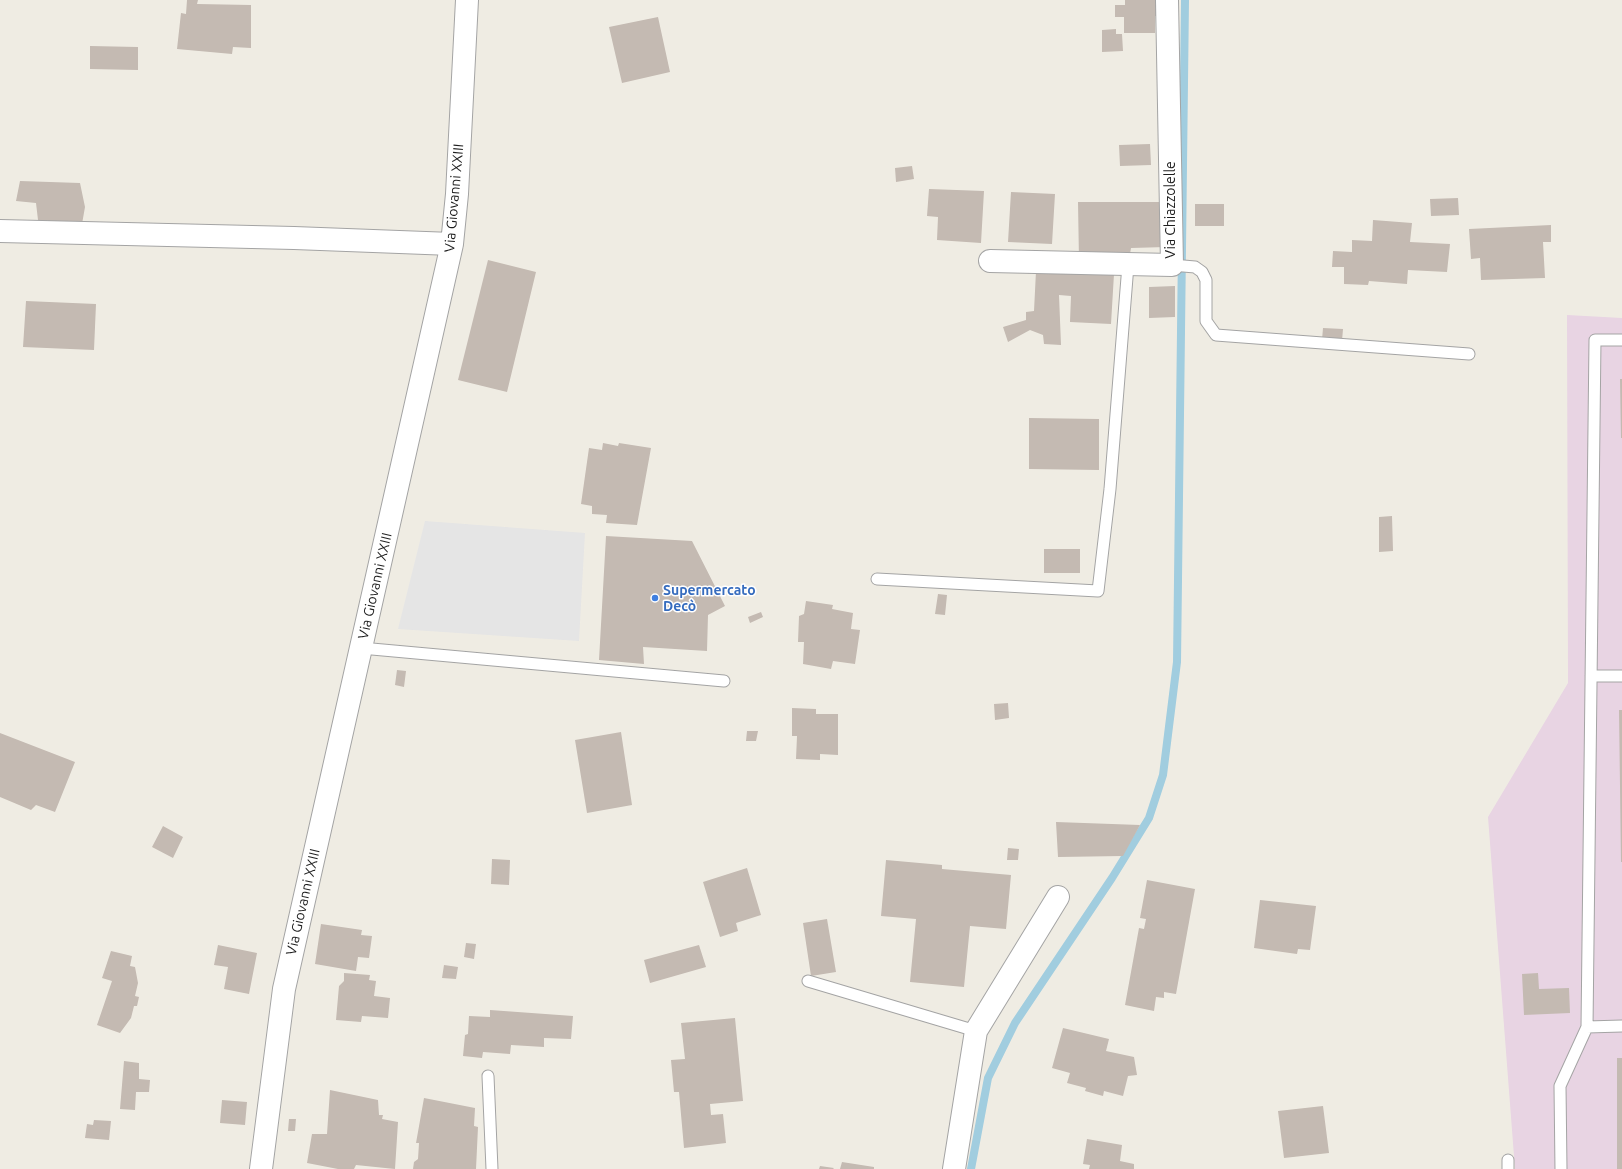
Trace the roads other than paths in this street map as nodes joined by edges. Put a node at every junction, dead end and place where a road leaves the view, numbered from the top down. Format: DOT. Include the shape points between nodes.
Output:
graph roads {
  1 [pos="467,0"];
  2 [pos="1167,0"];
  3 [pos="0,231"];
  4 [pos="452,244"];
  5 [pos="990,261"];
  6 [pos="1128,265"];
  7 [pos="1172,265"];
  8 [pos="1622,340"];
  9 [pos="1469,354"];
  10 [pos="877,579"];
  11 [pos="361,648"];
  12 [pos="1591,676"];
  13 [pos="1622,676"];
  14 [pos="724,681"];
  15 [pos="1058,897"];
  16 [pos="808,981"];
  17 [pos="1622,1026"];
  18 [pos="1587,1027"];
  19 [pos="976,1031"];
  20 [pos="488,1076"];
  21 [pos="261,1169"];
  22 [pos="492,1169"];
  23 [pos="954,1169"];
  24 [pos="1561,1169"];
  1 -- 4 [label="street, Via Giovanni XXIII"];
  2 -- 7 [label="street, Via Chiazzolelle"];
  3 -- 4 [label="street"];
  4 -- 11 [label="street, Via Giovanni XXIII"];
  5 -- 6 [label="street, Via Chiazzolelle"];
  6 -- 7 [label="street, Via Chiazzolelle"];
  6 -- 10 [label="lane" via="1110,489 1098,591"];
  7 -- 9 [label="lane" via="1195,267 1202,272 1206,280 1206,321 1216,335"];
  8 -- 12 [label="lane" via="1595,340"];
  11 -- 14 [label="lane"];
  11 -- 21 [label="street, Via Giovanni XXIII" via="284,989"];
  12 -- 13 [label="lane"];
  12 -- 18 [label="lane"];
  15 -- 19 [label="street"];
  16 -- 19 [label="lane"];
  17 -- 18 [label="lane"];
  18 -- 24 [label="lane" via="1560,1086"];
  19 -- 23 [label="street"];
  20 -- 22 [label="lane"];
}
